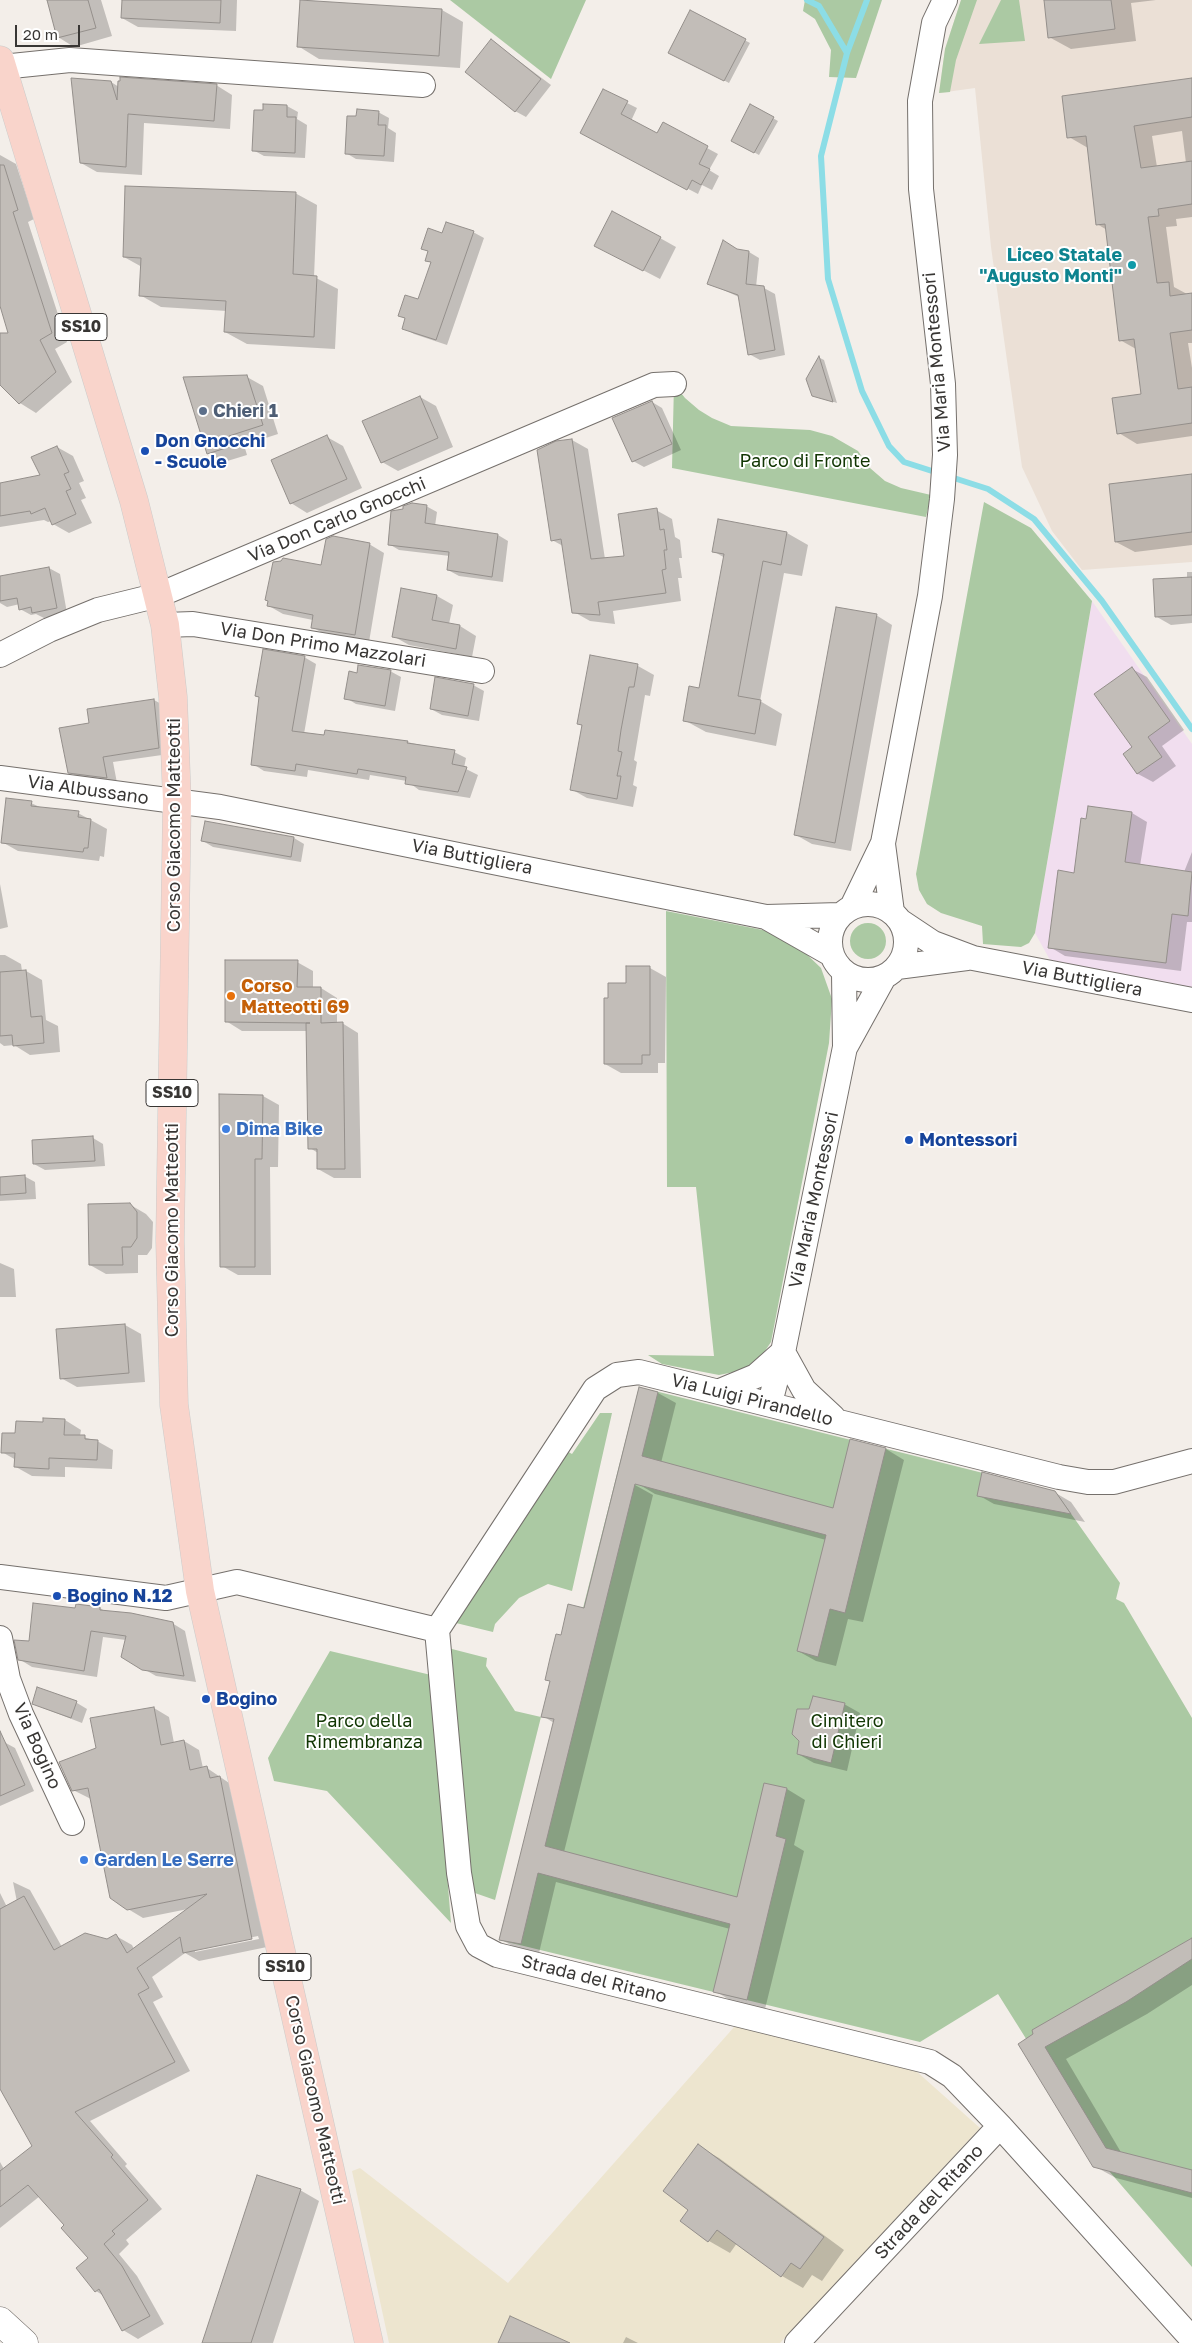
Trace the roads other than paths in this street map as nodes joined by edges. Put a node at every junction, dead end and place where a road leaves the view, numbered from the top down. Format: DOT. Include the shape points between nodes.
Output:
graph roads {
  1 [pos="945,0"];
  2 [pos="1,63"];
  3 [pos="423,85"];
  4 [pos="674,384"];
  5 [pos="159,595"];
  6 [pos="164,625"];
  7 [pos="0,656"];
  8 [pos="482,671"];
  9 [pos="0,778"];
  10 [pos="177,801"];
  11 [pos="883,843"];
  12 [pos="846,911"];
  13 [pos="766,916"];
  14 [pos="896,916"];
  15 [pos="973,958"];
  16 [pos="838,963"];
  17 [pos="891,972"];
  18 [pos="1192,1000"];
  19 [pos="845,1048"];
  20 [pos="783,1352"];
  21 [pos="720,1391"];
  22 [pos="770,1403"];
  23 [pos="836,1420"];
  24 [pos="1192,1460"];
  25 [pos="0,1567"];
  26 [pos="0,1577"];
  27 [pos="29,1580"];
  28 [pos="200,1591"];
  29 [pos="437,1630"];
  30 [pos="0,1638"];
  31 [pos="72,1823"];
  32 [pos="1000,2126"];
  33 [pos="0,2321"];
  34 [pos="1192,2340"];
  35 [pos="24,2343"];
  36 [pos="370,2343"];
  37 [pos="797,2343"];
  1 -- 11 [label="street, Via Maria Montessori" via="934,23 920,101 921,188 943,384 945,466 930,596"];
  2 -- 3 [label="street" via="70,60"];
  2 -- 5 [label="main road, Corso Giacomo Matteotti / SS10" via="134,500"];
  4 -- 5 [label="street, Via Don Carlo Gnocchi" via="654,385"];
  5 -- 6 [label="main road, Corso Giacomo Matteotti / SS10"];
  5 -- 7 [label="street, Via Don Carlo Gnocchi" via="98,610 49,630"];
  6 -- 8 [label="street, Via Don Primo Mazzolari" via="193,624"];
  6 -- 10 [label="main road, Corso Giacomo Matteotti / SS10" via="173,697"];
  9 -- 10 [label="street, Via Albussano"];
  10 -- 13 [label="street, Via Buttigliera"];
  10 -- 28 [label="main road, Corso Giacomo Matteotti / SS10" via="170,1240 174,1405"];
  11 -- 12 [label="street, Via Maria Montessori"];
  11 -- 14 [label="street, Via Maria Montessori"];
  12 -- 13 [label="street, Via Buttigliera"];
  12 -- 14 [label="street" via="872,904 883,906"];
  12 -- 16 [label="street" via="830,933"];
  13 -- 16 [label="street, Via Buttigliera"];
  14 -- 15 [label="street, Via Buttigliera" via="933,943"];
  14 -- 17 [label="street" via="906,932 907,945 904,957"];
  15 -- 17 [label="street, Via Buttigliera"];
  15 -- 18 [label="street, Via Buttigliera"];
  16 -- 17 [label="street" via="864,980"];
  16 -- 19 [label="street, Via Maria Montessori"];
  17 -- 19 [label="street, Via Maria Montessori"];
  19 -- 20 [label="street, Via Maria Montessori"];
  20 -- 21 [label="street" via="756,1376"];
  20 -- 22 [label="street, Via Maria Montessori"];
  20 -- 23 [label="street" via="804,1390"];
  21 -- 22 [label="street, Via Luigi Pirandello"];
  21 -- 29 [label="street, Via Luigi Pirandello" via="639,1372 617,1375 595,1389"];
  22 -- 23 [label="street, Via Luigi Pirandello"];
  23 -- 24 [label="street, Via Luigi Pirandello" via="1088,1482 1114,1482"];
  25 -- 27 [label="street"];
  26 -- 27 [label="street"];
  27 -- 28 [label="street" via="166,1598"];
  28 -- 29 [label="street" via="237,1582"];
  28 -- 36 [label="main road, Corso Giacomo Matteotti / SS10"];
  29 -- 32 [label="street, Strada del Ritano" via="459,1873 468,1926 478,1945 497,1955 930,2062 952,2076"];
  30 -- 31 [label="street, Via Bogino" via="8,1679 21,1714"];
  32 -- 34 [label="street, Strada del Ritano"];
  32 -- 37 [label="street, Strada del Ritano"];
  33 -- 35 [label="street"];
}
